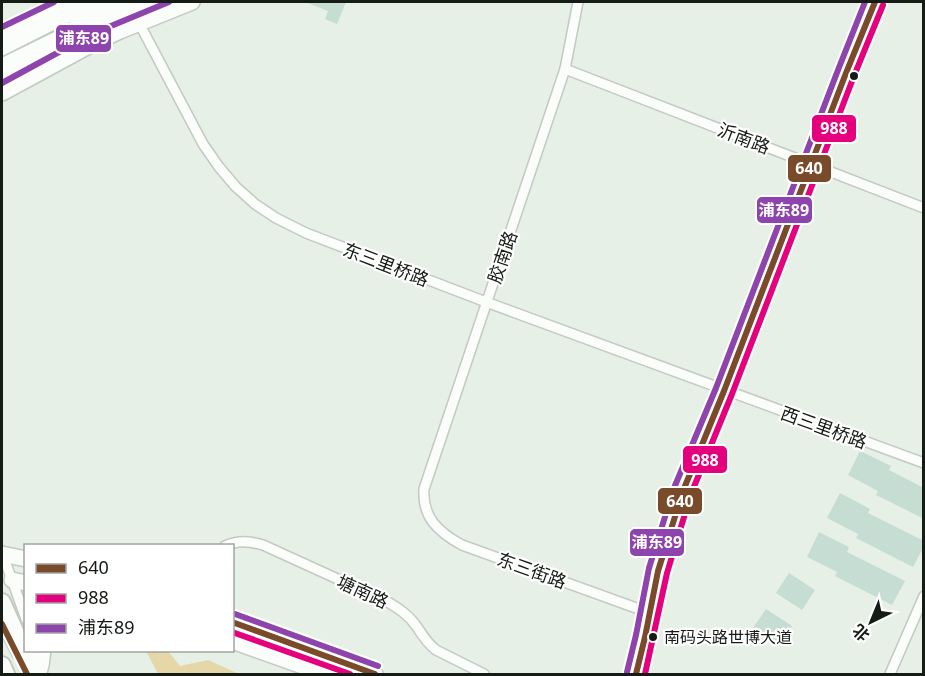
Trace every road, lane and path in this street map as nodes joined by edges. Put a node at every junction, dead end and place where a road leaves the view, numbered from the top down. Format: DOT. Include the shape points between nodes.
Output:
graph roads {
  1 [pos="74,2"];
  2 [pos="91,2"];
  3 [pos="114,2"];
  4 [pos="143,2"];
  5 [pos="169,2"];
  6 [pos="192,2"];
  7 [pos="578,2"];
  8 [pos="871,3"];
  9 [pos="139,23"];
  10 [pos="2,37"];
  11 [pos="2,47"];
  12 [pos="2,56"];
  13 [pos="2,66"];
  14 [pos="565,69"];
  15 [pos="2,76"];
  16 [pos="2,93"];
  17 [pos="812,164"];
  18 [pos="924,208"];
  19 [pos="486,302"];
  20 [pos="724,391"];
  21 [pos="924,464"];
  22 [pos="426,510"];
  23 [pos="230,544"];
  24 [pos="2,554"];
  25 [pos="24,559"];
  26 [pos="13,581"];
  27 [pos="924,596"];
  28 [pos="2,602"];
  29 [pos="24,613"];
  30 [pos="650,613"];
  31 [pos="234,623"];
  32 [pos="2,624"];
  33 [pos="234,642"];
  34 [pos="24,643"];
  35 [pos="29,652"];
  36 [pos="37,652"];
  37 [pos="46,652"];
  38 [pos="2,665"];
  39 [pos="40,673"];
  40 [pos="6,675"];
  41 [pos="27,675"];
  42 [pos="326,675"];
  43 [pos="375,675"];
  44 [pos="484,675"];
  45 [pos="636,675"];
  46 [pos="890,675"];
  1 -- 10 [label="main road"];
  2 -- 11 [label="highway"];
  3 -- 12 [label="main road"];
  4 -- 13 [label="main road"];
  5 -- 15 [label="highway"];
  6 -- 9 [label="main road"];
  7 -- 14 [label="street, 胶南路"];
  8 -- 17 [label="street"];
  9 -- 16 [label="main road"];
  9 -- 19 [label="street, 东三里桥路" via="202,144 224,174 255,204 306,233"];
  14 -- 17 [label="street, 沂南路"];
  14 -- 19 [label="street, 胶南路"];
  17 -- 18 [label="street, 沂南路"];
  17 -- 20 [label="street"];
  19 -- 20 [label="street, 东三里桥路"];
  19 -- 22 [label="street, 胶南路" via="424,489"];
  20 -- 21 [label="street, 西三里桥路"];
  20 -- 30 [label="street" via="683,491"];
  22 -- 30 [label="street, 东三街路" via="440,530 462,544"];
  23 -- 44 [label="street, 塘南路" via="244,541 263,545 386,601 410,618 429,645"];
  24 -- 25 [label="main road"];
  24 -- 26 [label="street"];
  26 -- 29 [label="street"];
  27 -- 46 [label="street"];
  28 -- 34 [label="highway"];
  30 -- 45 [label="street"];
  31 -- 43 [label="main road"];
  32 -- 41 [label="street"];
  33 -- 42 [label="main road"];
  35 -- 39 [label="highway"];
  36 -- 39 [label="street"];
  37 -- 39 [label="street"];
  38 -- 40 [label="highway"];
}
